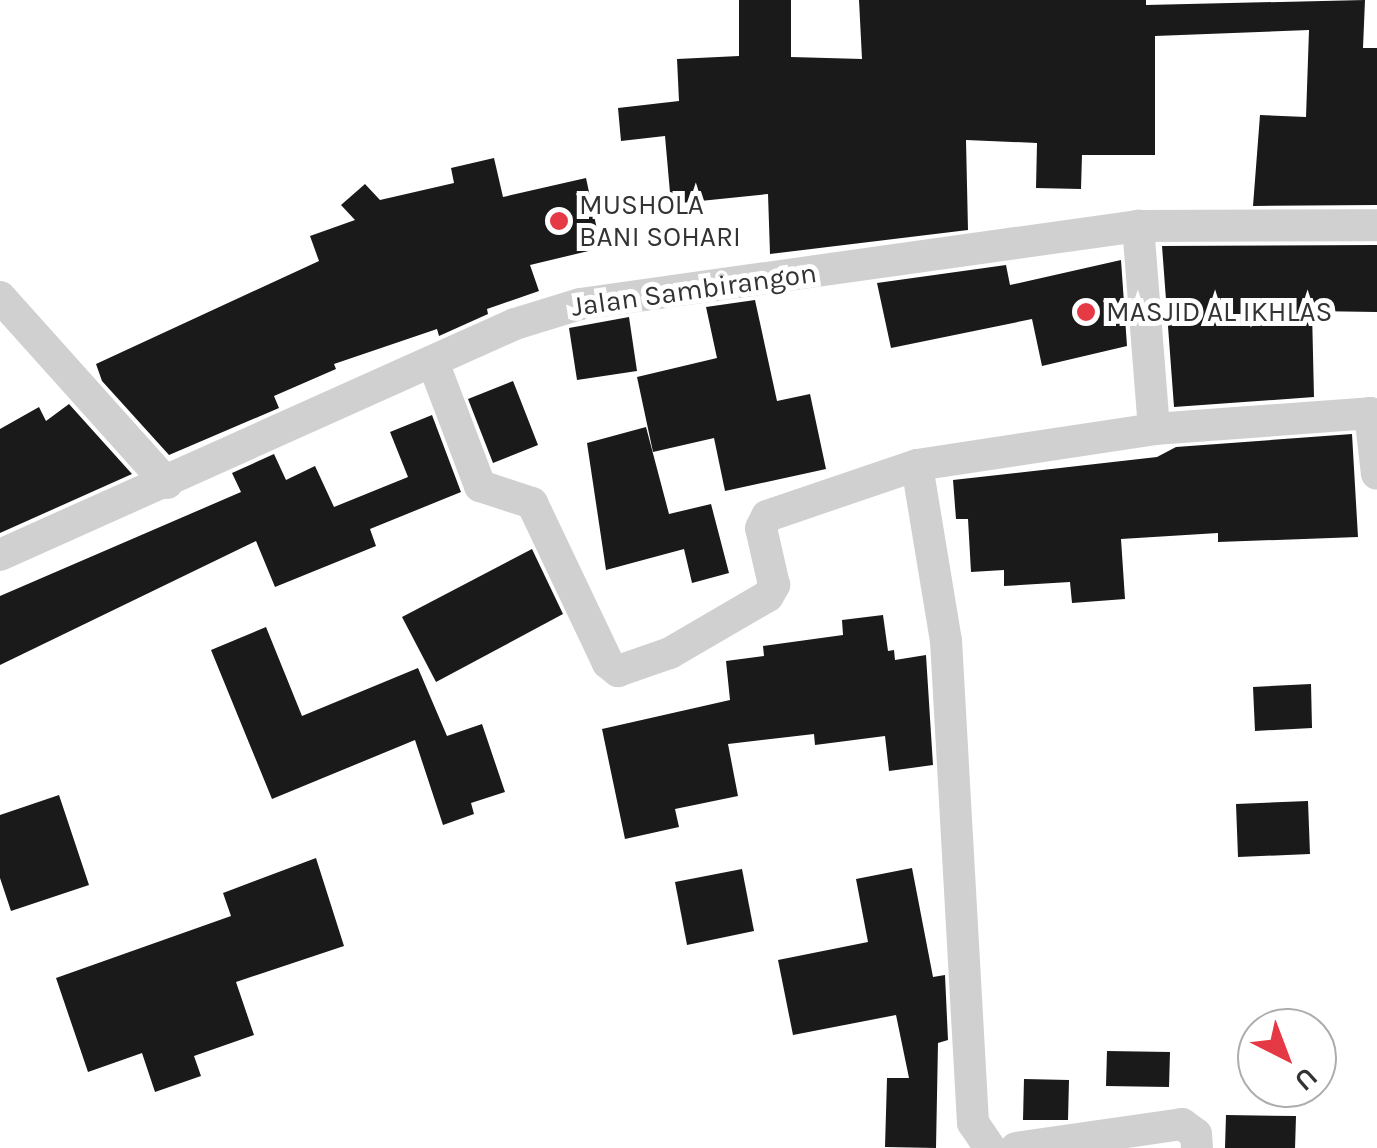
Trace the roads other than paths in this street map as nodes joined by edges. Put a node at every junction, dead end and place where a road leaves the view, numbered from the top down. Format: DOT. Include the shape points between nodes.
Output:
graph roads {
  1 [pos="1377,225"];
  2 [pos="1138,226"];
  3 [pos="0,297"];
  4 [pos="434,362"];
  5 [pos="1154,429"];
  6 [pos="917,464"];
  7 [pos="1377,474"];
  8 [pos="167,483"];
  9 [pos="0,555"];
  10 [pos="990,1148"];
  11 [pos="1016,1148"];
  12 [pos="1197,1148"];
  1 -- 2 [label="street, Jalan Sambirangon"];
  2 -- 4 [label="street, Jalan Sambirangon" via="580,304"];
  2 -- 5 [label="street"];
  3 -- 8 [label="street"];
  4 -- 6 [label="street" via="480,486 532,503 608,663 618,671 670,652 768,596 774,585 761,528 767,516"];
  4 -- 8 [label="street, Jalan Sambirangon"];
  5 -- 6 [label="street"];
  5 -- 7 [label="street" via="1370,413"];
  6 -- 10 [label="street" via="946,641 973,1123"];
  8 -- 9 [label="street, Jalan Sambirangon"];
  11 -- 12 [label="street" via="1182,1124 1196,1134"];
}
